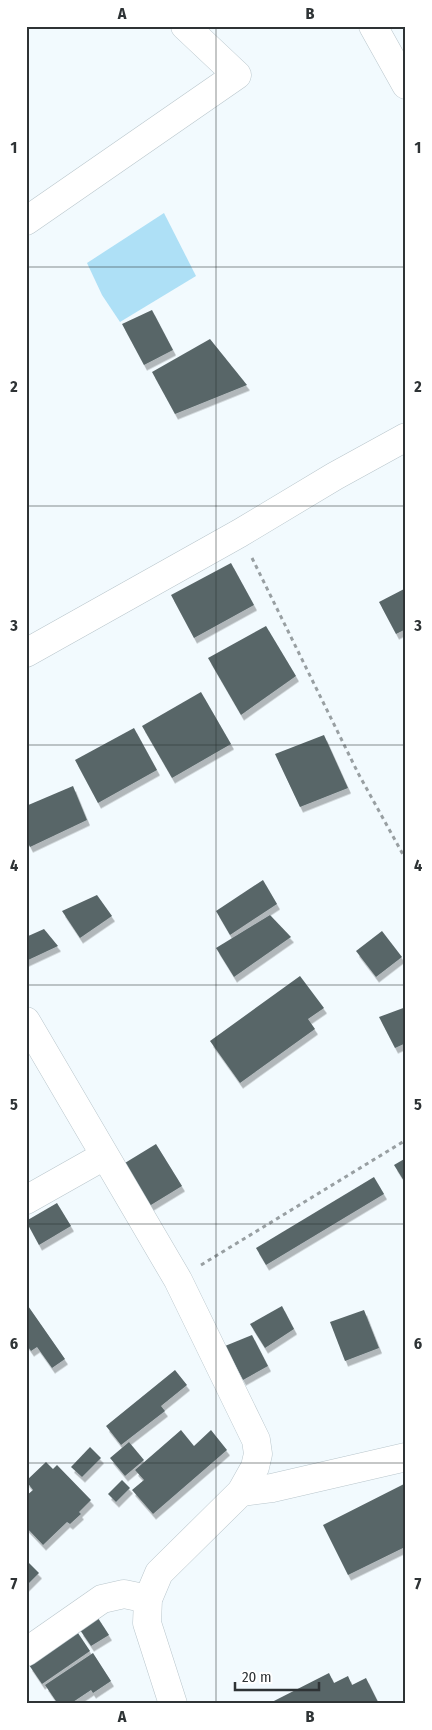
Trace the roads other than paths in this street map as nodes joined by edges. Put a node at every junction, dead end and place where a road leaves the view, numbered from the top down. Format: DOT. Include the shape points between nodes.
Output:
graph roads {
  1 [pos="185,26"];
  2 [pos="373,26"];
  3 [pos="406,86"];
  4 [pos="26,222"];
  5 [pos="406,437"];
  6 [pos="26,654"];
  7 [pos="26,1020"];
  8 [pos="104,1156"];
  9 [pos="26,1200"];
  10 [pos="406,1456"];
  11 [pos="241,1492"];
  12 [pos="148,1599"];
  13 [pos="26,1652"];
  14 [pos="173,1704"];
  1 -- 4 [label="street" via="237,75"];
  2 -- 3 [label="street"];
  5 -- 6 [label="street"];
  7 -- 8 [label="street"];
  8 -- 9 [label="street"];
  8 -- 11 [label="street" via="178,1280 256,1440 255,1468"];
  10 -- 11 [label="street" via="272,1488"];
  11 -- 12 [label="street" via="159,1574"];
  12 -- 13 [label="street" via="124,1594 102,1599"];
  12 -- 14 [label="street" via="147,1622"];
}
